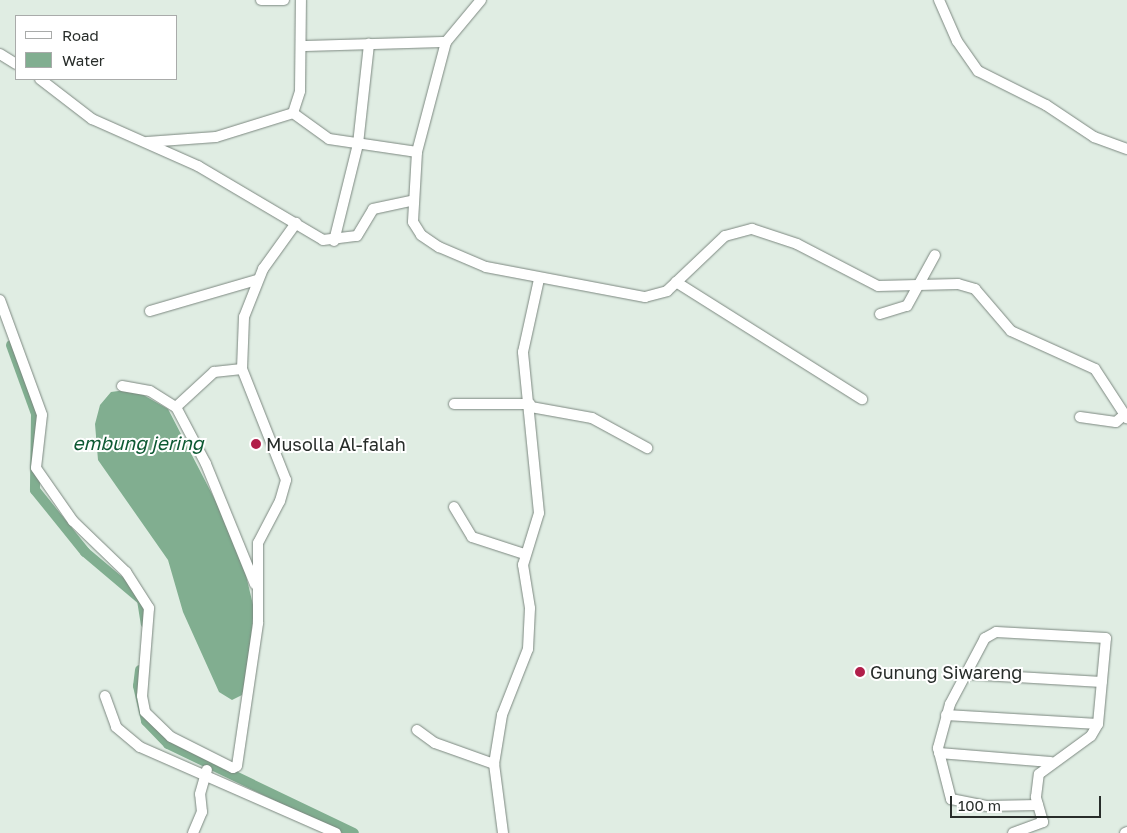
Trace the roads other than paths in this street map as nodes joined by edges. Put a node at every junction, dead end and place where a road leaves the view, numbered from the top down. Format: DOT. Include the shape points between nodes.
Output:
graph roads {
  1 [pos="261,0"];
  2 [pos="284,0"];
  3 [pos="301,0"];
  4 [pos="481,0"];
  5 [pos="939,0"];
  6 [pos="446,42"];
  7 [pos="368,44"];
  8 [pos="302,46"];
  9 [pos="0,54"];
  10 [pos="15,63"];
  11 [pos="41,80"];
  12 [pos="293,113"];
  13 [pos="192,141"];
  14 [pos="141,142"];
  15 [pos="358,144"];
  16 [pos="1127,149"];
  17 [pos="417,152"];
  18 [pos="184,159"];
  19 [pos="412,200"];
  20 [pos="296,224"];
  21 [pos="334,241"];
  22 [pos="935,255"];
  23 [pos="539,279"];
  24 [pos="257,280"];
  25 [pos="676,282"];
  26 [pos="920,288"];
  27 [pos="0,300"];
  28 [pos="150,311"];
  29 [pos="880,314"];
  30 [pos="242,369"];
  31 [pos="122,386"];
  32 [pos="862,399"];
  33 [pos="454,404"];
  34 [pos="531,406"];
  35 [pos="176,407"];
  36 [pos="1080,417"];
  37 [pos="1125,417"];
  38 [pos="647,448"];
  39 [pos="454,507"];
  40 [pos="524,554"];
  41 [pos="257,589"];
  42 [pos="966,674"];
  43 [pos="1102,682"];
  44 [pos="105,696"];
  45 [pos="946,715"];
  46 [pos="1098,724"];
  47 [pos="417,730"];
  48 [pos="939,753"];
  49 [pos="1051,762"];
  50 [pos="494,764"];
  51 [pos="208,767"];
  52 [pos="1038,805"];
  53 [pos="193,833"];
  54 [pos="336,833"];
  55 [pos="503,833"];
  56 [pos="1013,833"];
  1 -- 2 [label="street"];
  3 -- 8 [label="street"];
  4 -- 6 [label="street"];
  5 -- 16 [label="street" via="957,40 978,71 1046,105 1094,137"];
  6 -- 7 [label="street"];
  6 -- 17 [label="street"];
  7 -- 8 [label="street"];
  7 -- 15 [label="street"];
  8 -- 12 [label="street" via="300,91"];
  9 -- 10 [label="street"];
  11 -- 14 [label="street" via="85,114"];
  12 -- 13 [label="street"];
  12 -- 15 [label="street" via="318,135"];
  13 -- 14 [label="street"];
  13 -- 18 [label="street"];
  14 -- 18 [label="street"];
  15 -- 17 [label="street"];
  15 -- 21 [label="street"];
  17 -- 19 [label="street"];
  18 -- 20 [label="street"];
  19 -- 21 [label="street" via="372,209 360,234"];
  19 -- 23 [label="street" via="417,230 439,247 486,267"];
  20 -- 21 [label="street"];
  20 -- 24 [label="street"];
  22 -- 26 [label="street"];
  23 -- 25 [label="street" via="645,297 667,291"];
  23 -- 34 [label="street" via="524,352"];
  24 -- 28 [label="street"];
  24 -- 30 [label="street" via="244,317"];
  25 -- 26 [label="street" via="725,236 752,229 797,244 878,286"];
  25 -- 32 [label="street"];
  26 -- 29 [label="street" via="900,311"];
  26 -- 37 [label="street" via="958,284 975,289 1011,331 1095,369"];
  27 -- 51 [label="street" via="42,416 36,468 73,521 126,572 149,608 143,708 159,728"];
  30 -- 35 [label="street" via="210,374"];
  30 -- 41 [label="street" via="285,474 280,501 258,543"];
  31 -- 35 [label="street" via="150,391"];
  33 -- 34 [label="street"];
  34 -- 38 [label="street" via="592,418"];
  34 -- 40 [label="street" via="539,513"];
  35 -- 41 [label="street" via="206,464"];
  36 -- 37 [label="street" via="1116,422"];
  39 -- 40 [label="street" via="472,537"];
  40 -- 50 [label="street" via="528,649 502,715"];
  41 -- 51 [label="street" via="259,617 237,766"];
  42 -- 43 [label="street"];
  42 -- 43 [label="street" via="985,638 1018,631 1106,638"];
  42 -- 45 [label="street"];
  43 -- 46 [label="street"];
  44 -- 51 [label="street" via="116,727 127,739"];
  45 -- 46 [label="street"];
  45 -- 48 [label="street"];
  46 -- 49 [label="street" via="1091,736"];
  47 -- 50 [label="street" via="435,743"];
  48 -- 49 [label="street"];
  48 -- 52 [label="street" via="951,799 987,806"];
  49 -- 52 [label="street" via="1039,774"];
  50 -- 55 [label="street"];
  51 -- 53 [label="street" via="202,812"];
  51 -- 54 [label="street"];
  52 -- 56 [label="street" via="1042,822"];
}
